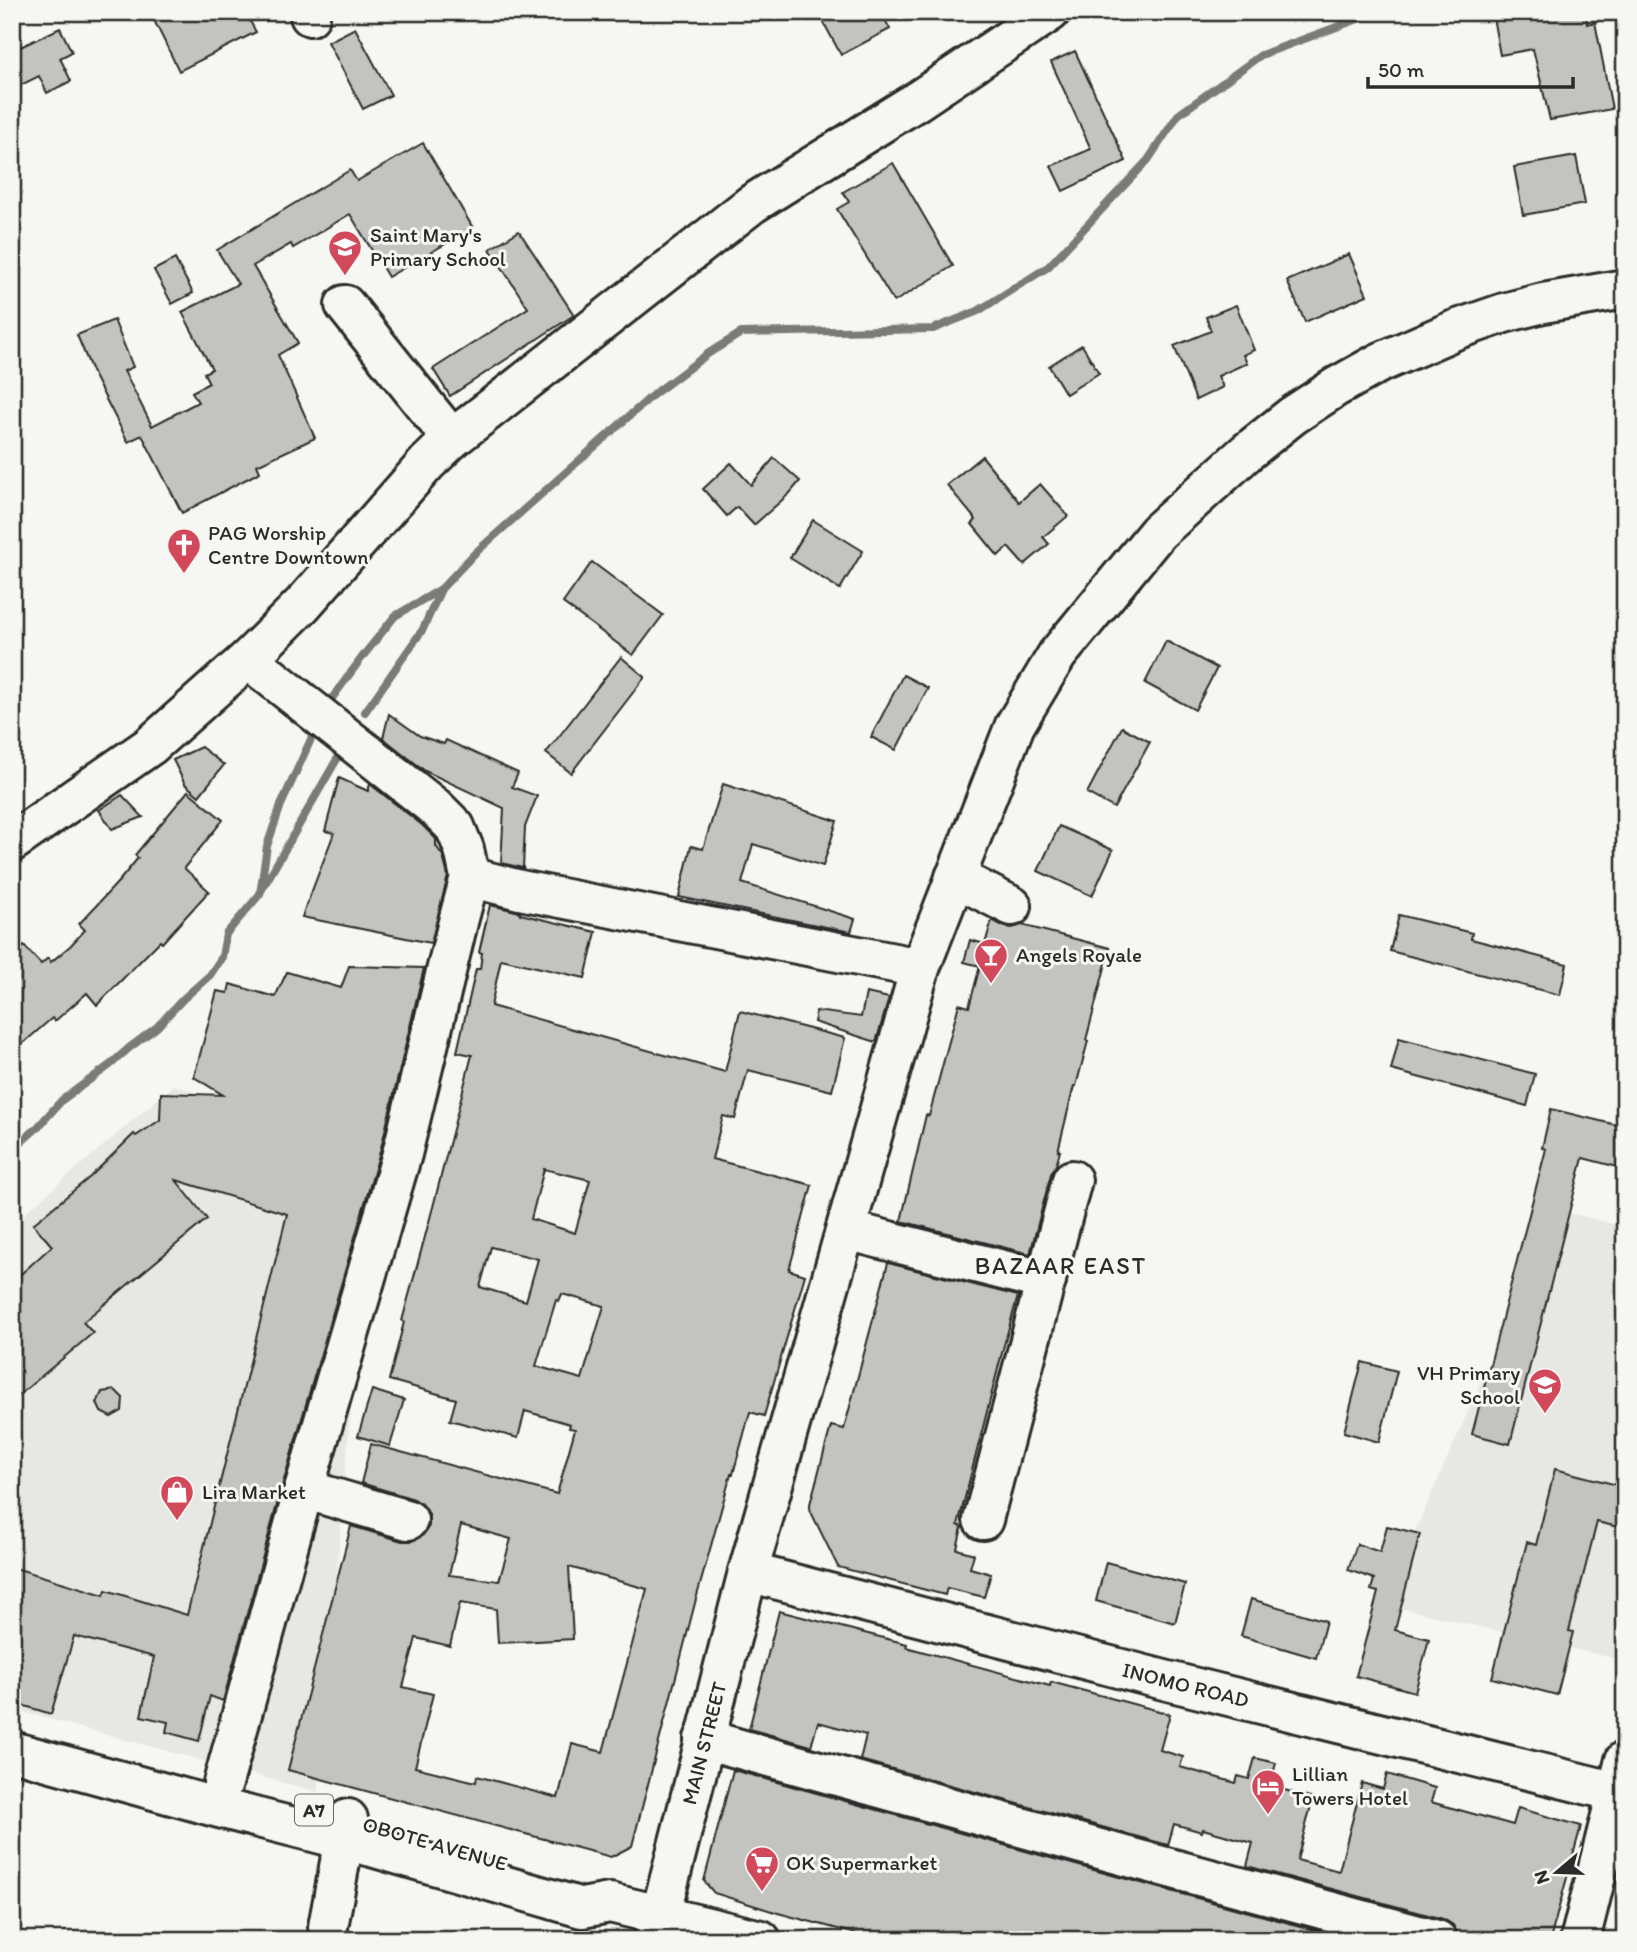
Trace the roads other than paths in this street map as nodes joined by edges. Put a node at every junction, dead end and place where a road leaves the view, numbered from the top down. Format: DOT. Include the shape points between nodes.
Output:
graph roads {
  1 [pos="1050,12"];
  2 [pos="1625,289"];
  3 [pos="345,304"];
  4 [pos="452,439"];
  5 [pos="248,659"];
  6 [pos="12,842"];
  7 [pos="470,877"];
  8 [pos="955,877"];
  9 [pos="1012,906"];
  10 [pos="920,968"];
  11 [pos="1072,1180"];
  12 [pos="846,1230"];
  13 [pos="1046,1281"];
  14 [pos="304,1489"];
  15 [pos="408,1520"];
  16 [pos="983,1520"];
  17 [pos="748,1572"];
  18 [pos="12,1726"];
  19 [pos="704,1739"];
  20 [pos="12,1751"];
  21 [pos="1622,1782"];
  22 [pos="223,1783"];
  23 [pos="346,1830"];
  24 [pos="328,1927"];
  25 [pos="658,1927"];
  26 [pos="761,1940"];
  27 [pos="1437,1940"];
  28 [pos="1580,1940"];
  1 -- 4 [label="street" via="752,204"];
  2 -- 8 [label="street, MAIN STREET" via="1504,313 1379,363 1292,416 1189,502 1158,532 1057,655 1015,725"];
  3 -- 4 [label="street"];
  4 -- 5 [label="street"];
  5 -- 6 [label="street" via="150,746"];
  5 -- 7 [label="street" via="437,809 455,827"];
  7 -- 10 [label="street"];
  7 -- 14 [label="street" via="402,1154"];
  8 -- 9 [label="street"];
  8 -- 10 [label="street, MAIN STREET"];
  10 -- 12 [label="street, MAIN STREET"];
  11 -- 13 [label="street"];
  12 -- 13 [label="street"];
  12 -- 17 [label="street, MAIN STREET"];
  13 -- 16 [label="street"];
  14 -- 15 [label="street"];
  14 -- 22 [label="street"];
  17 -- 19 [label="street, MAIN STREET"];
  17 -- 21 [label="street, INOMO ROAD" via="1168,1681"];
  18 -- 22 [label="street, OBOTE AVENUE / A7"];
  19 -- 25 [label="street, MAIN STREET"];
  19 -- 27 [label="street"];
  20 -- 23 [label="street, OBOTE AVENUE / A7" via="219,1808"];
  21 -- 28 [label="street"];
  22 -- 23 [label="street, OBOTE AVENUE / A7"];
  23 -- 24 [label="street"];
  23 -- 25 [label="street, OBOTE AVENUE / A7" via="589,1884 610,1903"];
  25 -- 26 [label="street, OBOTE AVENUE / A7"];
}
